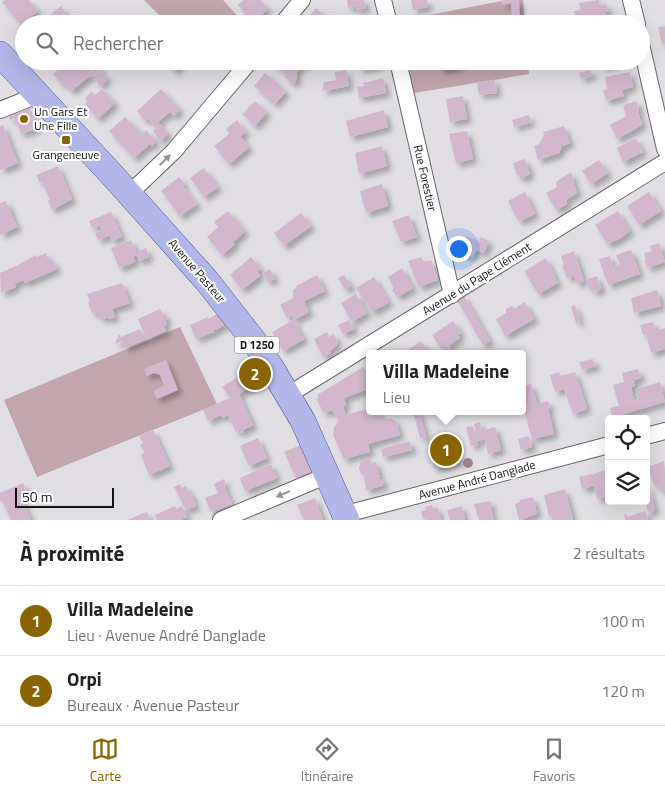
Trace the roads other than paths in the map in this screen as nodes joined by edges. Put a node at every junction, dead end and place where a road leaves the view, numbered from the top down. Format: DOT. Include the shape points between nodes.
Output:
graph roads {
  1 [pos="302,0"];
  2 [pos="383,0"];
  3 [pos="631,0"];
  4 [pos="290,15"];
  5 [pos="387,15"];
  6 [pos="635,15"];
  7 [pos="0,54"];
  8 [pos="242,70"];
  9 [pos="400,70"];
  10 [pos="647,70"];
  11 [pos="38,95"];
  12 [pos="0,110"];
  13 [pos="665,149"];
  14 [pos="665,162"];
  15 [pos="129,194"];
  16 [pos="452,295"];
  17 [pos="288,396"];
  18 [pos="665,431"];
  19 [pos="650,435"];
  20 [pos="605,446"];
  21 [pos="328,475"];
  22 [pos="347,517"];
  23 [pos="221,520"];
  1 -- 4 [label="street"];
  2 -- 5 [label="street"];
  3 -- 6 [label="street"];
  7 -- 11 [label="main road, Avenue Pasteur / D 1250"];
  15 -- 8 [label="street, one-way" via="174,151"];
  9 -- 16 [label="street, Rue Forestier"];
  10 -- 13 [label="street"];
  11 -- 12 [label="street"];
  11 -- 15 [label="main road, Avenue Pasteur / D 1250"];
  14 -- 16 [label="street, Avenue du Pape Clément"];
  15 -- 17 [label="main road, Avenue Pasteur / D 1250" via="254,341"];
  16 -- 17 [label="street, Avenue du Pape Clément"];
  17 -- 21 [label="main road, Avenue Pasteur / D 1250"];
  18 -- 19 [label="street"];
  20 -- 22 [label="street, Avenue André Danglade"];
  21 -- 22 [label="main road, Avenue Pasteur / D 1250"];
  21 -- 23 [label="street, one-way"];
}
